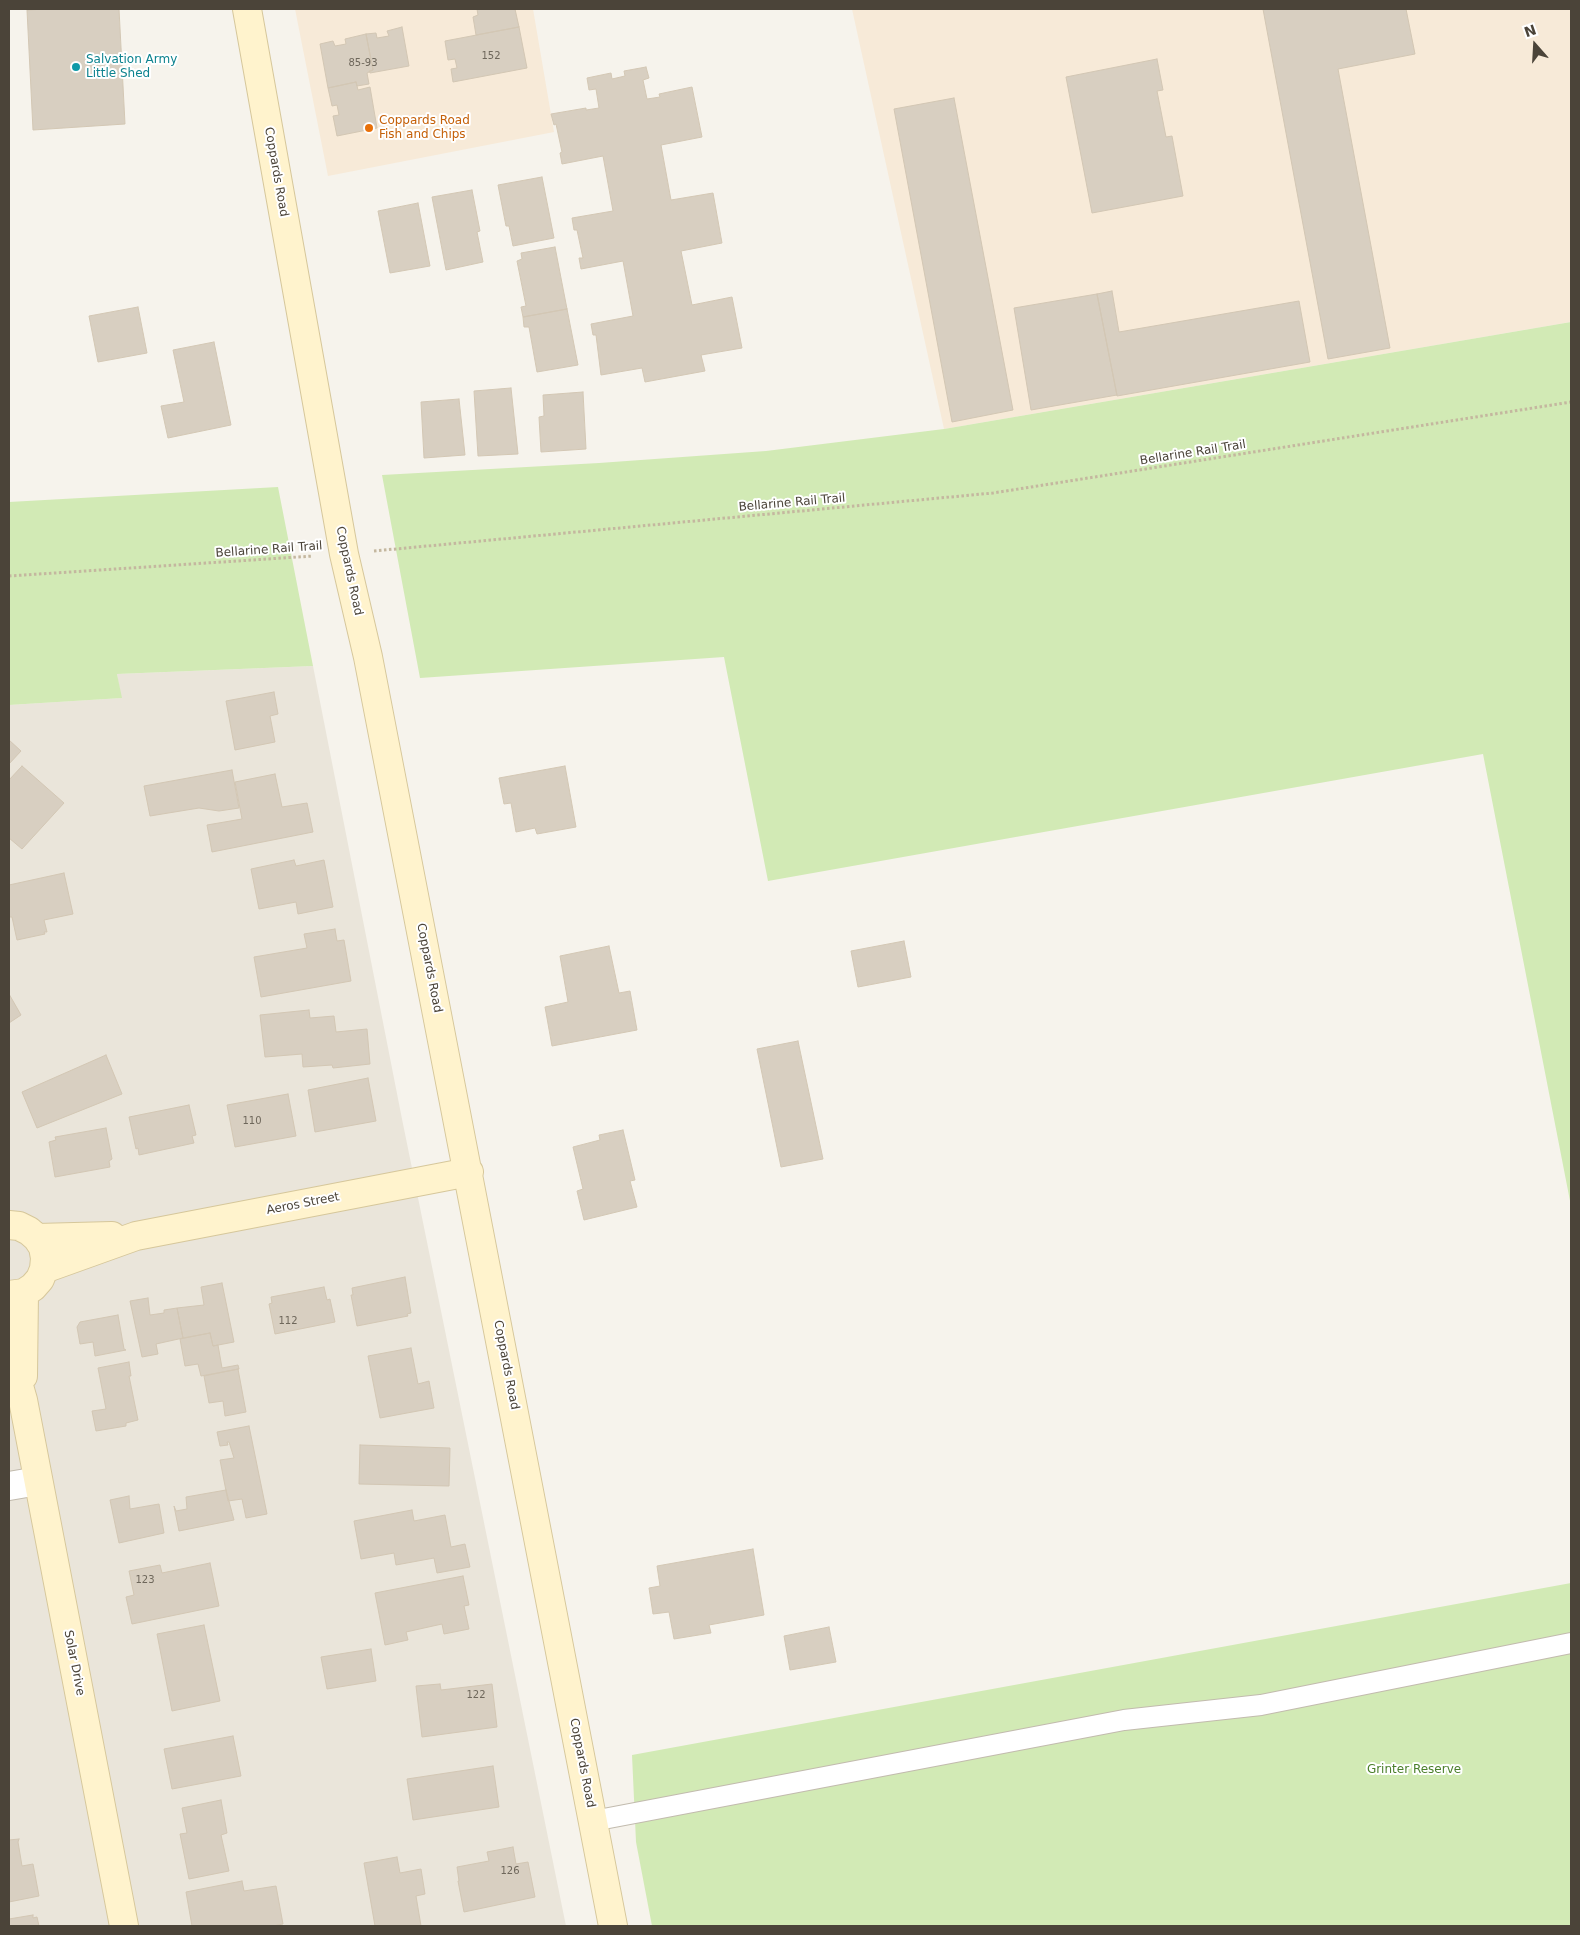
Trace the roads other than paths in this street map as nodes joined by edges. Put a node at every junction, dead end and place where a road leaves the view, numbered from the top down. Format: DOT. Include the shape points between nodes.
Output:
graph roads {
  1 [pos="247,9"];
  2 [pos="469,1172"];
  3 [pos="19,1225"];
  4 [pos="136,1236"];
  5 [pos="44,1268"];
  6 [pos="16,1294"];
  7 [pos="9,1351"];
  8 [pos="23,1400"];
  9 [pos="38,1481"];
  10 [pos="9,1486"];
  11 [pos="1571,1643"];
  12 [pos="593,1821"];
  13 [pos="124,1926"];
  14 [pos="613,1926"];
  1 -- 2 [label="street, Coppards Road" via="344,554 368,657"];
  2 -- 4 [label="street, Aeros Street"];
  2 -- 12 [label="street, Coppards Road"];
  3 -- 4 [label="street, Aeros Street"];
  3 -- 5 [label="street" via="43,1247"];
  4 -- 5 [label="street, Aeros Street"];
  5 -- 6 [label="street" via="40,1279"];
  6 -- 8 [label="street, Solar Drive"];
  7 -- 8 [label="street, Solar Drive"];
  8 -- 9 [label="street, Solar Drive"];
  9 -- 10 [label="street"];
  9 -- 13 [label="street, Solar Drive"];
  11 -- 12 [label="lane" via="1261,1705 1124,1720"];
  12 -- 14 [label="street, Coppards Road"];
}
